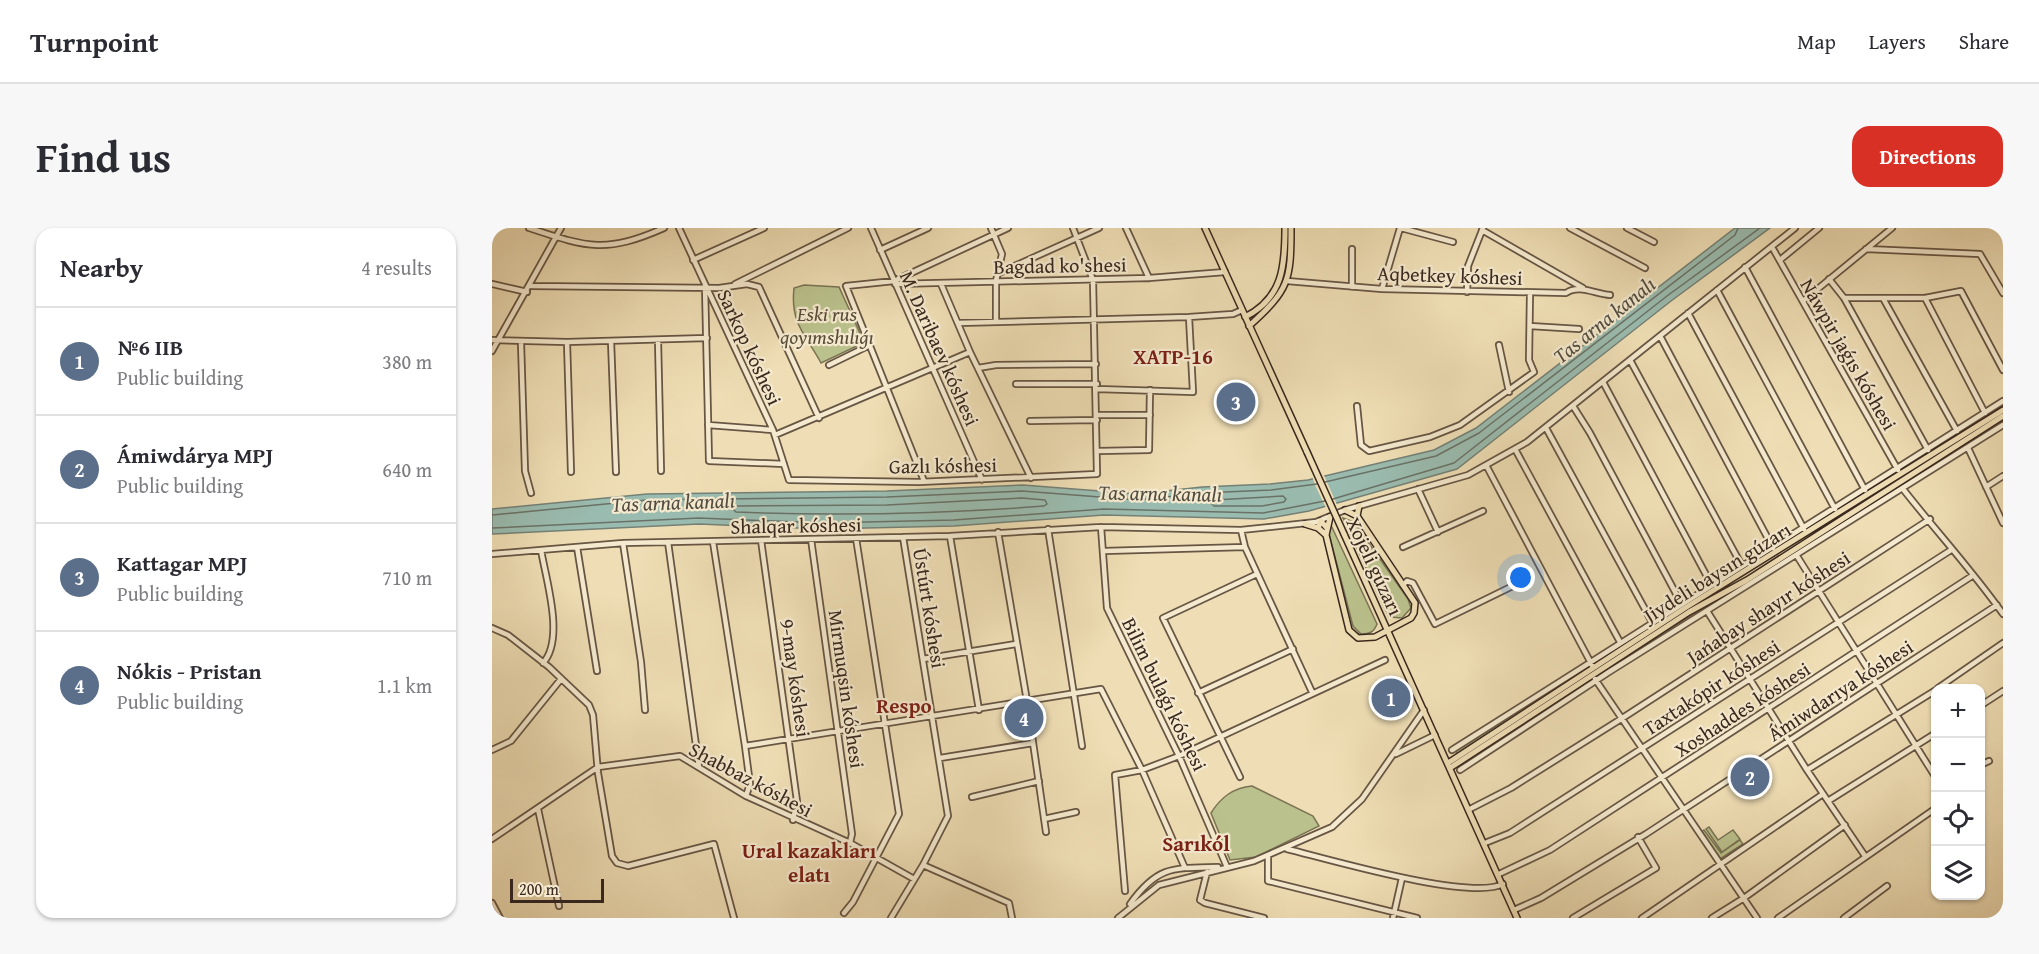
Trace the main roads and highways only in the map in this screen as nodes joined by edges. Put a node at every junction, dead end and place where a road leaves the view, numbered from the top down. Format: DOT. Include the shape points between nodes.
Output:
graph roads {
  1 [pos="1205,228"];
  2 [pos="1285,228"];
  3 [pos="1291,228"];
  4 [pos="1252,314"];
  5 [pos="1245,317"];
  6 [pos="1257,320"];
  7 [pos="1250,326"];
  8 [pos="2003,410"];
  9 [pos="2003,416"];
  10 [pos="1359,506"];
  11 [pos="1345,510"];
  12 [pos="1357,516"];
  13 [pos="1330,517"];
  14 [pos="1305,524"];
  15 [pos="1326,527"];
  16 [pos="1318,528"];
  17 [pos="1326,535"];
  18 [pos="1387,628"];
  19 [pos="1449,766"];
  20 [pos="1517,918"];
  1 -- 5 [label="main road, Xojeli gúzarı"];
  2 -- 4 [label="main road" via="1282,277 1272,296"];
  3 -- 6 [label="main road" via="1287,281 1274,304"];
  4 -- 5 [label="main road"];
  4 -- 6 [label="main road"];
  5 -- 7 [label="main road, Xojeli gúzarı"];
  6 -- 7 [label="main road"];
  7 -- 18 [label="main road, Xojeli gúzarı, bridge"];
  8 -- 19 [label="main road, Jiydeli baysın gúzarı" via="1593,668"];
  9 -- 19 [label="main road, Jiydeli baysın gúzarı" via="1594,678"];
  10 -- 12 [label="main road"];
  11 -- 12 [label="main road"];
  12 -- 18 [label="main road" via="1415,603 1414,613 1406,622"];
  13 -- 15 [label="main road"];
  14 -- 16 [label="main road"];
  15 -- 16 [label="main road" via="1321,521"];
  15 -- 17 [label="main road"];
  16 -- 17 [label="main road"];
  17 -- 18 [label="main road" via="1349,630 1364,639"];
  18 -- 19 [label="main road, Xojeli gúzarı"];
  19 -- 20 [label="main road, Xojeli gúzarı"];
}
